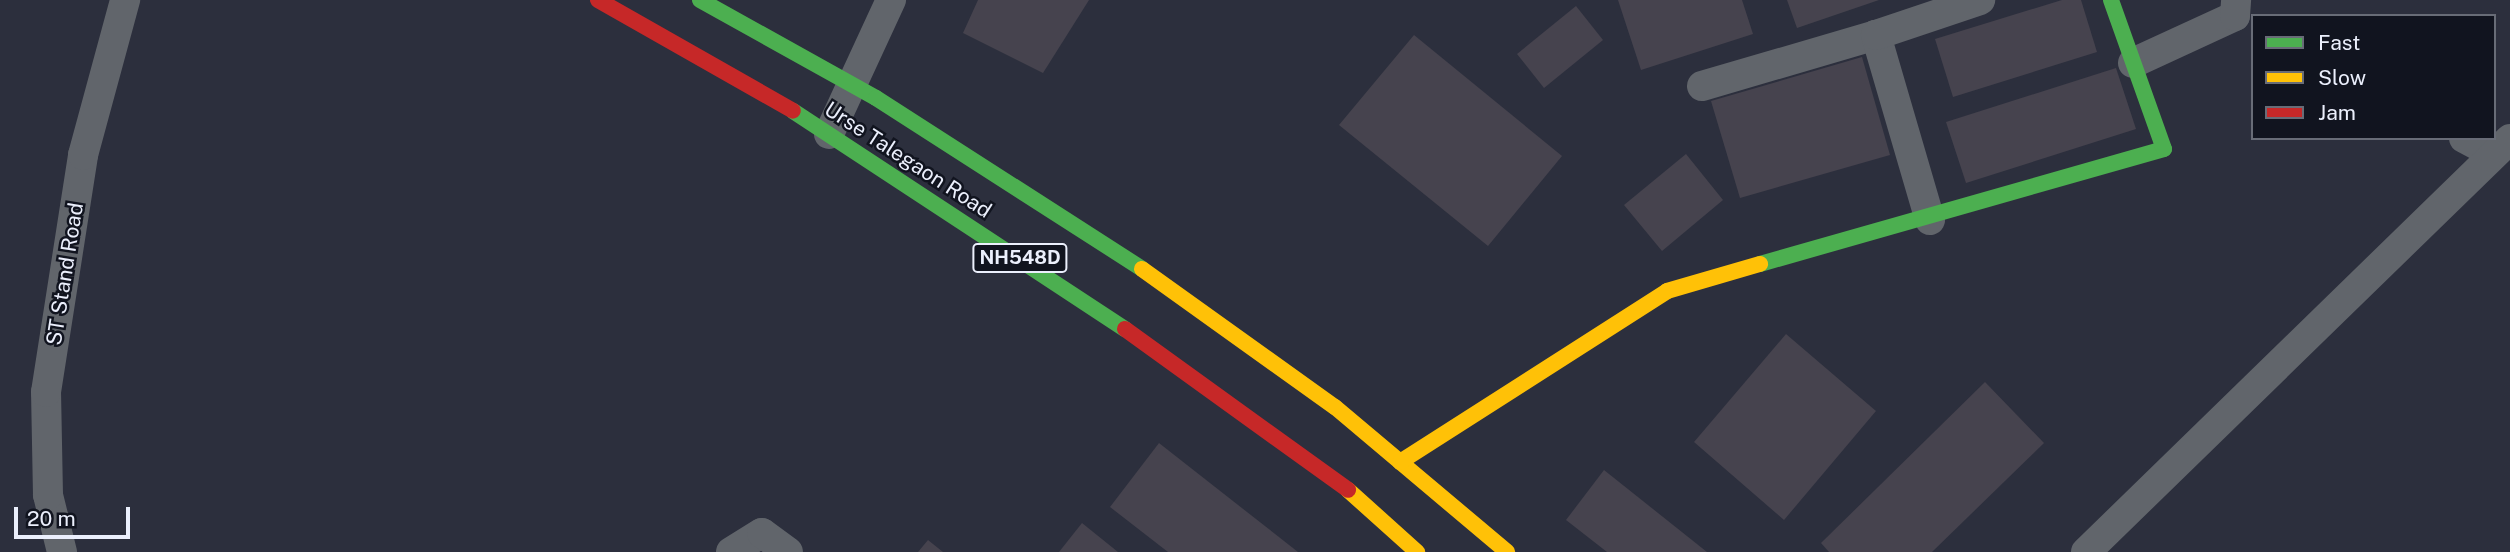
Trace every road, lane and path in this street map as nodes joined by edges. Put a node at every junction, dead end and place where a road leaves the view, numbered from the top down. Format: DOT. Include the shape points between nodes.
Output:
graph roads {
  1 [pos="125,0"];
  2 [pos="598,0"];
  3 [pos="700,0"];
  4 [pos="891,0"];
  5 [pos="1980,0"];
  6 [pos="2111,0"];
  7 [pos="2241,14"];
  8 [pos="1876,35"];
  9 [pos="2133,63"];
  10 [pos="851,84"];
  11 [pos="1702,86"];
  12 [pos="829,134"];
  13 [pos="2474,140"];
  14 [pos="2502,146"];
  15 [pos="1930,220"];
  16 [pos="1400,462"];
  17 [pos="62,552"];
  18 [pos="731,552"];
  19 [pos="788,552"];
  20 [pos="1417,552"];
  21 [pos="1507,552"];
  22 [pos="2086,552"];
  1 -- 17 [label="street, ST Stand Road" via="83,155 46,392 48,495"];
  2 -- 12 [label="main road, Urse Talegaon Road / NH548D"];
  3 -- 10 [label="main road, NH548D"];
  4 -- 10 [label="street"];
  5 -- 8 [label="street"];
  6 -- 9 [label="main road"];
  7 -- 9 [label="street"];
  8 -- 11 [label="street"];
  8 -- 15 [label="street"];
  9 -- 15 [label="main road" via="2164,149"];
  10 -- 12 [label="street"];
  10 -- 16 [label="main road, NH548D" via="1129,260"];
  12 -- 20 [label="main road, Urse Talegaon Road / NH548D" via="1240,409 1344,487"];
  13 -- 14 [label="street"];
  14 -- 22 [label="street"];
  15 -- 16 [label="main road" via="1667,291"];
  16 -- 21 [label="main road, NH548D"];
  18 -- 19 [label="street" via="762,533"];
}
